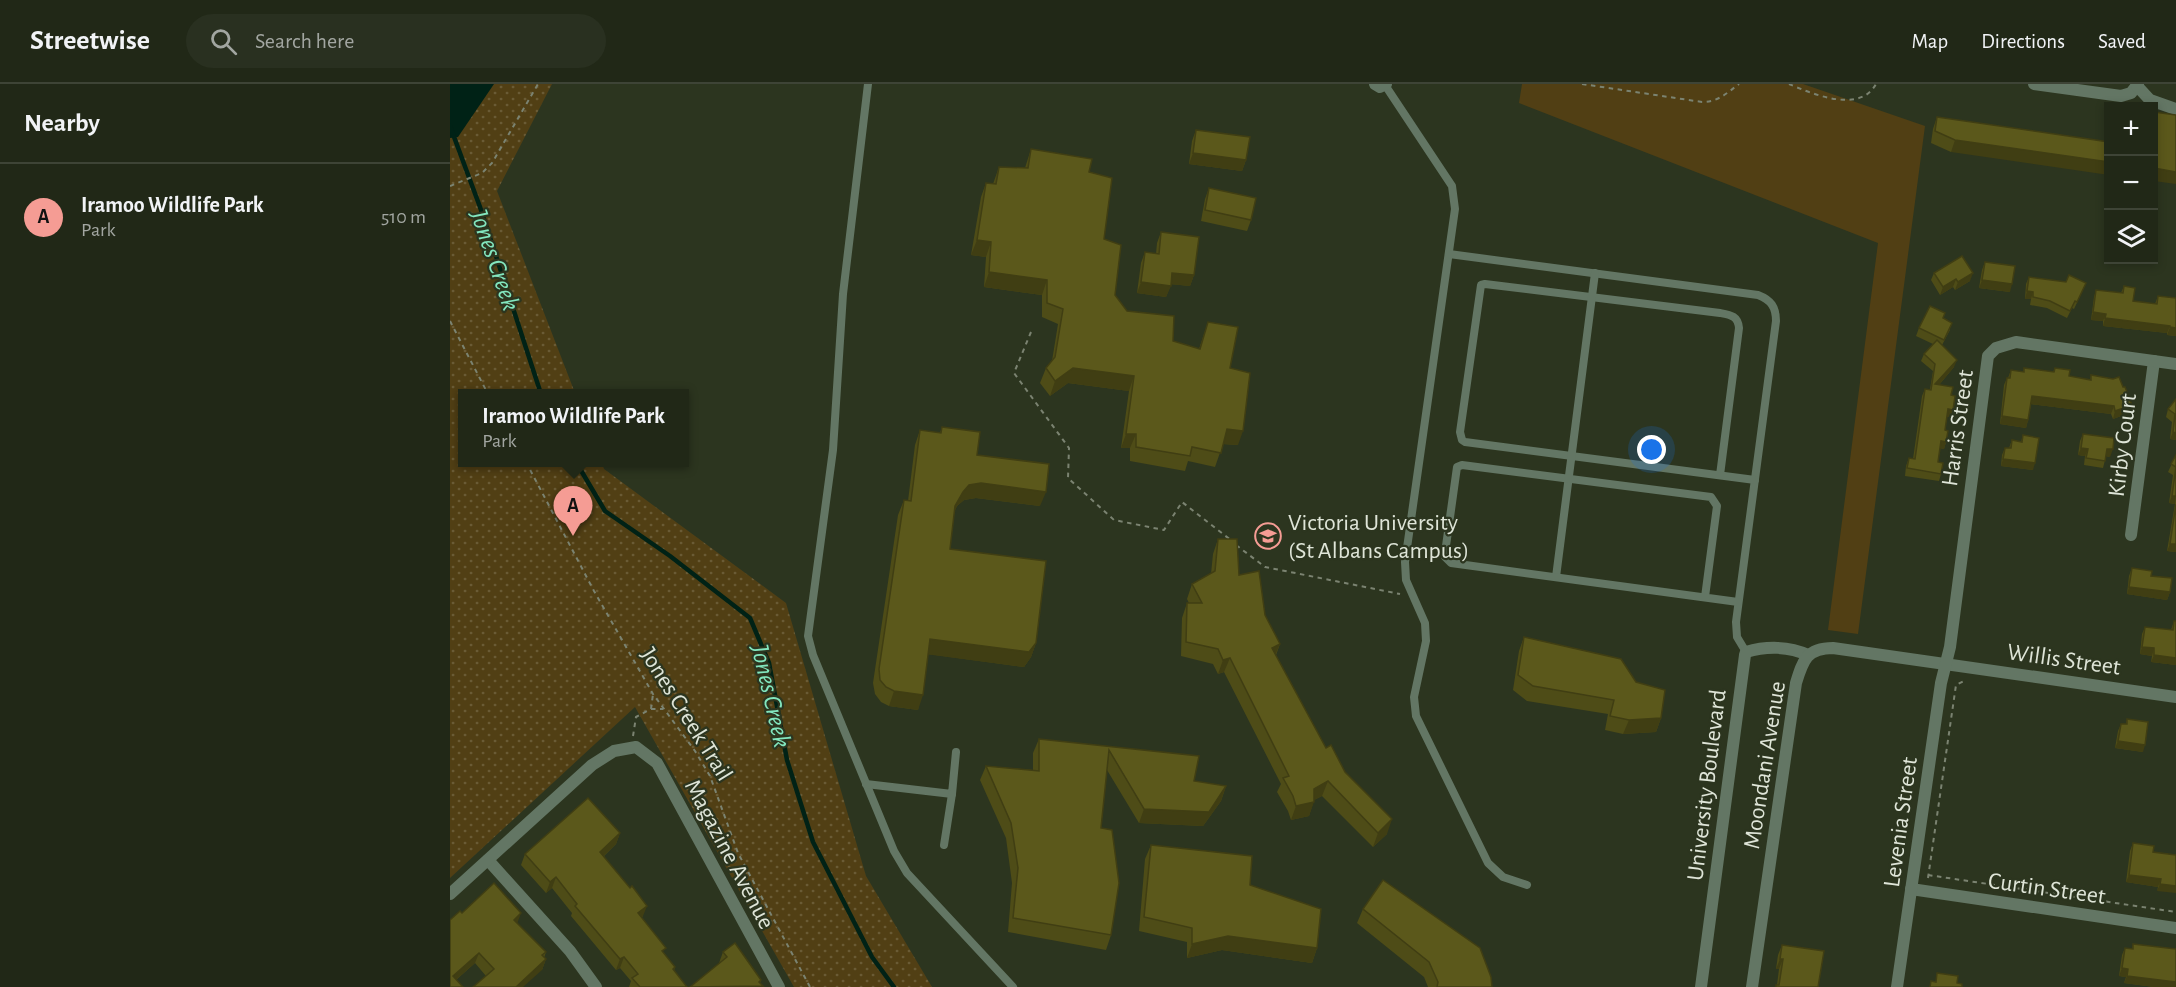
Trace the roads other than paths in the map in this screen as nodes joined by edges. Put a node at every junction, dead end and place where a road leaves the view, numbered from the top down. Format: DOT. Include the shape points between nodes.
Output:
graph roads {
  1 [pos="868,84"];
  2 [pos="1382,84"];
  3 [pos="2034,84"];
  4 [pos="2137,85"];
  5 [pos="2176,109"];
  6 [pos="1449,254"];
  7 [pos="1595,273"];
  8 [pos="1592,297"];
  9 [pos="2154,361"];
  10 [pos="2176,364"];
  11 [pos="1571,456"];
  12 [pos="1720,475"];
  13 [pos="1569,479"];
  14 [pos="1755,480"];
  15 [pos="2131,535"];
  16 [pos="1556,577"];
  17 [pos="1705,597"];
  18 [pos="1738,602"];
  19 [pos="1746,652"];
  20 [pos="1808,655"];
  21 [pos="1946,663"];
  22 [pos="2176,697"];
  23 [pos="956,752"];
  24 [pos="866,784"];
  25 [pos="952,794"];
  26 [pos="944,845"];
  27 [pos="488,860"];
  28 [pos="1527,885"];
  29 [pos="1911,889"];
  30 [pos="450,894"];
  31 [pos="2176,928"];
  32 [pos="596,987"];
  33 [pos="779,987"];
  34 [pos="1013,987"];
  35 [pos="1701,987"];
  36 [pos="1752,987"];
  37 [pos="1897,987"];
  1 -- 24 [label="lane" via="843,294 833,450 808,636"];
  2 -- 6 [label="lane" via="1452,186 1455,209"];
  3 -- 4 [label="street" via="2121,96 2131,93"];
  4 -- 5 [label="street" via="2150,99"];
  6 -- 7 [label="lane"];
  6 -- 28 [label="lane" via="1405,562 1406,580 1425,623 1426,642 1414,697 1416,716 1488,863 1503,877"];
  7 -- 8 [label="lane"];
  7 -- 14 [label="lane" via="1758,295 1773,304 1776,321"];
  8 -- 11 [label="lane"];
  8 -- 11 [label="lane" via="1481,285 1460,432 1465,442"];
  8 -- 12 [label="lane" via="1729,314 1737,319"];
  9 -- 10 [label="street, Harris Street"];
  9 -- 15 [label="street, Kirby Court"];
  9 -- 21 [label="street, Harris Street" via="2016,342 1996,348 1988,356"];
  11 -- 12 [label="lane"];
  11 -- 13 [label="lane"];
  12 -- 14 [label="lane"];
  13 -- 16 [label="lane"];
  13 -- 16 [label="lane" via="1458,467 1445,553 1450,562"];
  13 -- 17 [label="lane" via="1712,497 1716,506"];
  14 -- 18 [label="lane"];
  16 -- 17 [label="lane"];
  17 -- 18 [label="lane"];
  18 -- 19 [label="lane" via="1736,632"];
  19 -- 20 [label="street" via="1780,648"];
  19 -- 35 [label="street, University Boulevard"];
  20 -- 21 [label="street, Moondani Avenue" via="1833,648"];
  20 -- 36 [label="street, Moondani Avenue" via="1796,683"];
  21 -- 22 [label="street, Willis Street"];
  21 -- 29 [label="street, Levenia Street"];
  23 -- 25 [label="lane"];
  24 -- 25 [label="lane"];
  24 -- 34 [label="lane" via="907,873"];
  25 -- 26 [label="lane"];
  27 -- 30 [label="street"];
  27 -- 32 [label="street" via="570,951"];
  27 -- 33 [label="street, Magazine Avenue" via="592,765 614,751 636,747 657,763"];
  29 -- 31 [label="street, Curtin Street"];
  29 -- 37 [label="street, Levenia Street"];
}
